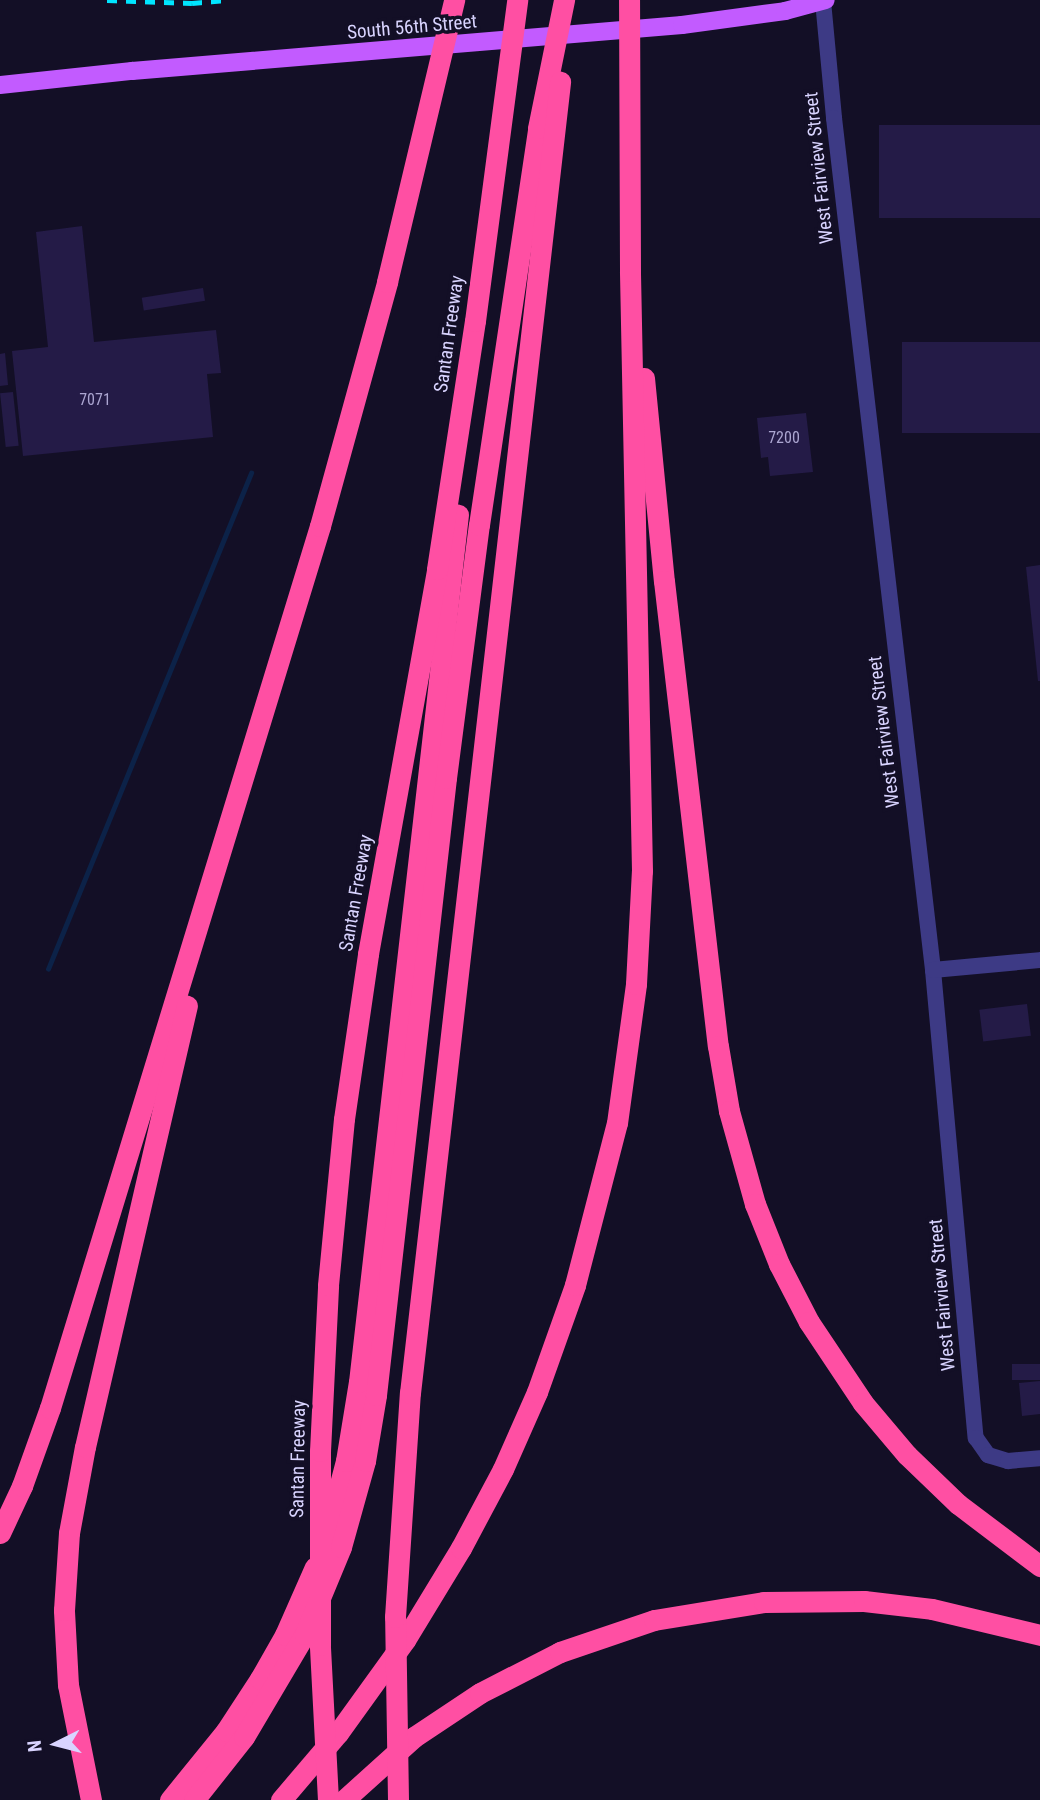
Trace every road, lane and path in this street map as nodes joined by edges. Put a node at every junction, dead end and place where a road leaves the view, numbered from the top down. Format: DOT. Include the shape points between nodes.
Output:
graph roads {
  1 [pos="454,0"];
  2 [pos="517,0"];
  3 [pos="564,0"];
  4 [pos="571,0"];
  5 [pos="629,0"];
  6 [pos="825,0"];
  7 [pos="0,85"];
  8 [pos="546,127"];
  9 [pos="630,271"];
  10 [pos="475,321"];
  11 [pos="205,904"];
  12 [pos="1040,960"];
  13 [pos="933,970"];
  14 [pos="364,1416"];
  15 [pos="1040,1458"];
  16 [pos="0,1533"];
  17 [pos="1040,1566"];
  18 [pos="1040,1635"];
  19 [pos="91,1800"];
  20 [pos="170,1800"];
  21 [pos="194,1800"];
  22 [pos="282,1800"];
  23 [pos="328,1800"];
  24 [pos="344,1800"];
  25 [pos="398,1800"];
  1 -- 11 [label="highway" via="428,120 344,444"];
  2 -- 10 [label="highway, Santan Freeway"];
  3 -- 8 [label="highway"];
  4 -- 8 [label="highway"];
  5 -- 9 [label="highway"];
  6 -- 7 [label="main road, South 56th Street" via="785,11 682,24"];
  6 -- 13 [label="street, West Fairview Street" via="834,118"];
  8 -- 14 [label="highway" via="456,694"];
  8 -- 25 [label="highway" via="407,1426 395,1617"];
  9 -- 17 [label="highway" via="718,1046 745,1175 794,1295 863,1403 907,1455 958,1504"];
  9 -- 22 [label="highway" via="642,900 633,1013 611,1149 581,1267 526,1418 473,1526 389,1663"];
  10 -- 14 [label="highway" via="454,570"];
  10 -- 23 [label="highway, Santan Freeway" via="437,569 359,1009 332,1230 319,1507"];
  11 -- 16 [label="highway" via="50,1408"];
  11 -- 19 [label="highway" via="186,1009 72,1509 64,1610 71,1709"];
  12 -- 13 [label="street"];
  13 -- 15 [label="street, West Fairview Street" via="976,1438 988,1455 1008,1461"];
  14 -- 20 [label="highway" via="330,1523 285,1635 226,1731"];
  14 -- 21 [label="highway" via="348,1527 311,1623 260,1713"];
  18 -- 24 [label="highway" via="911,1606 838,1600 764,1602 630,1627 560,1652 500,1681 414,1737"];
}
